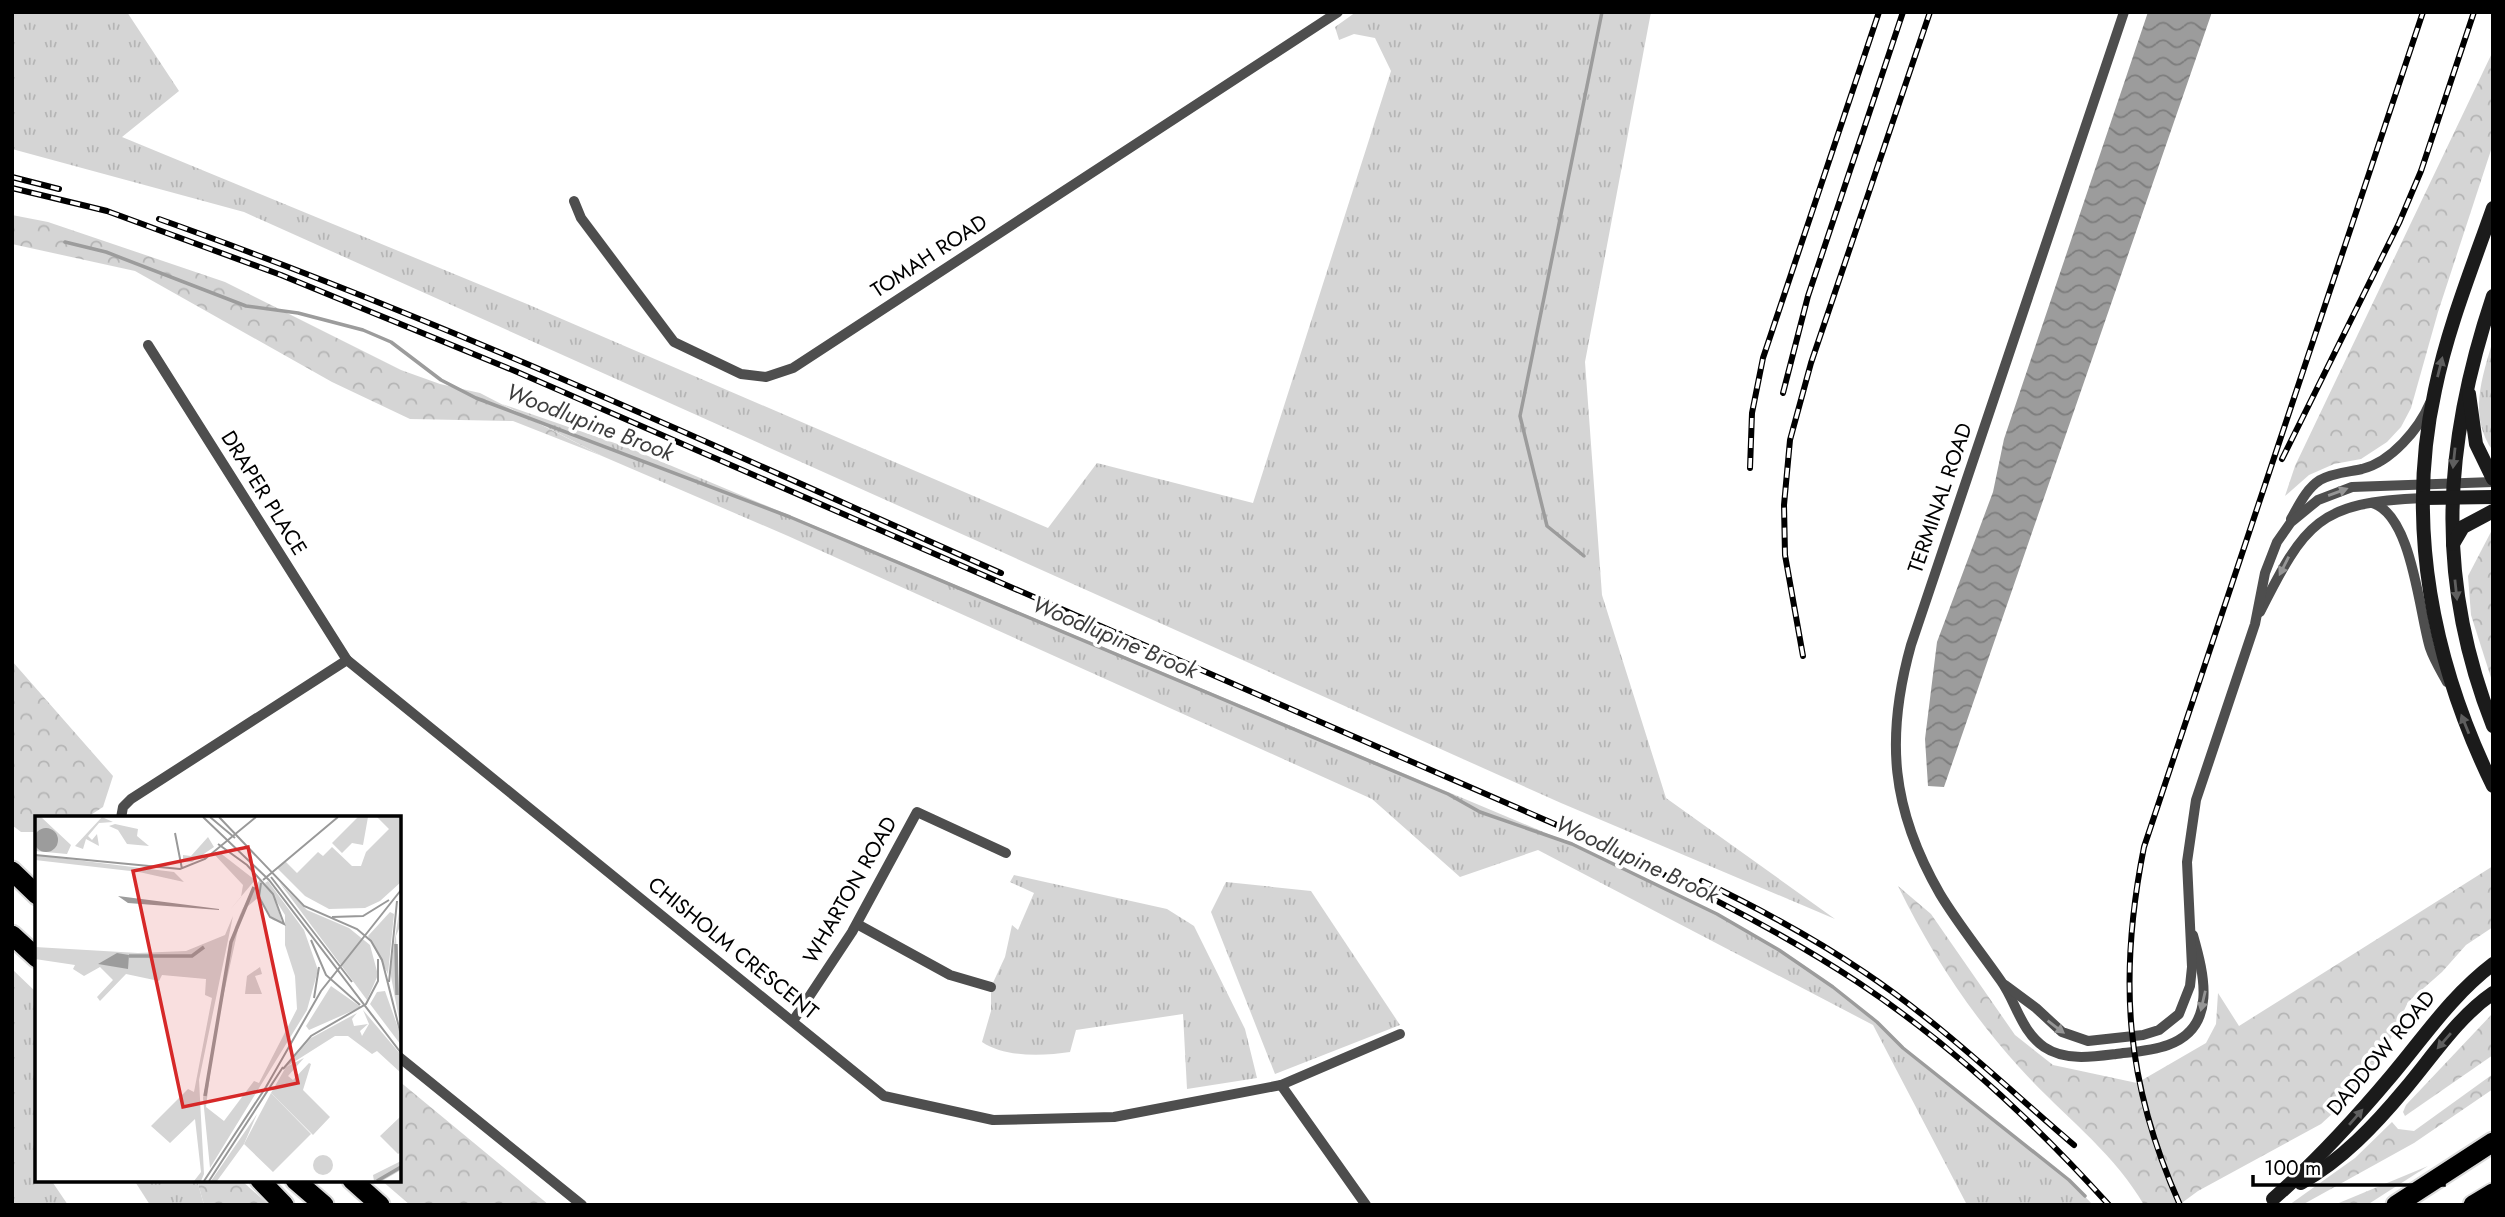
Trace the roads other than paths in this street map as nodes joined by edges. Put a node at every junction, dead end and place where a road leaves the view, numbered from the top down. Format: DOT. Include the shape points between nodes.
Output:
graph roads {
  1 [pos="1338,12"];
  2 [pos="2124,12"];
  3 [pos="574,201"];
  4 [pos="2493,208"];
  5 [pos="2493,296"];
  6 [pos="148,345"];
  7 [pos="2471,365"];
  8 [pos="2434,392"];
  9 [pos="2493,481"];
  10 [pos="2451,482"];
  11 [pos="2424,491"];
  12 [pos="2493,497"];
  13 [pos="2451,498"];
  14 [pos="2370,503"];
  15 [pos="2493,511"];
  16 [pos="2277,542"];
  17 [pos="2452,547"];
  18 [pos="2255,624"];
  19 [pos="347,660"];
  20 [pos="2453,694"];
  21 [pos="2493,726"];
  22 [pos="2493,786"];
  23 [pos="122,816"];
  24 [pos="1006,853"];
  25 [pos="12,871"];
  26 [pos="35,893"];
  27 [pos="857,924"];
  28 [pos="12,935"];
  29 [pos="2193,935"];
  30 [pos="35,956"];
  31 [pos="2493,956"];
  32 [pos="2493,964"];
  33 [pos="2474,978"];
  34 [pos="2004,984"];
  35 [pos="991,987"];
  36 [pos="2493,993"];
  37 [pos="793,1021"];
  38 [pos="1400,1034"];
  39 [pos="401,1058"];
  40 [pos="1281,1085"];
  41 [pos="2493,1142"];
  42 [pos="262,1182"];
  43 [pos="297,1182"];
  44 [pos="354,1182"];
  45 [pos="2493,1193"];
  46 [pos="2267,1202"];
  47 [pos="284,1205"];
  48 [pos="324,1205"];
  49 [pos="380,1205"];
  50 [pos="582,1205"];
  51 [pos="1366,1205"];
  52 [pos="2396,1205"];
  53 [pos="2473,1205"];
  1 -- 3 [label="street, TOMAH ROAD" via="793,368 766,377 741,374 674,342 581,218"];
  2 -- 34 [label="street, TERMINAL ROAD" via="1911,645 1895,718 1894,755 1909,823 1940,894"];
  8 -- 4 [label="main road, one-way" via="2450,330"];
  5 -- 7 [label="main road"];
  6 -- 19 [label="street, DRAPER PLACE"];
  7 -- 9 [label="main road" via="2468,386 2476,444"];
  7 -- 10 [label="main road, one-way"];
  8 -- 11 [label="main road"];
  8 -- 16 [label="street" via="2413,430 2384,458 2314,485"];
  9 -- 10 [label="street"];
  10 -- 11 [label="street"];
  10 -- 13 [label="main road"];
  11 -- 13 [label="main road"];
  11 -- 14 [label="street, TERMINAL ROAD"];
  16 -- 11 [label="street, TERMINAL ROAD, one-way" via="2305,510 2334,492 2369,484"];
  11 -- 20 [label="main road" via="2427,583"];
  12 -- 13 [label="main road"];
  13 -- 17 [label="main road"];
  14 -- 18 [label="street, TERMINAL ROAD, one-way" via="2331,515 2301,538"];
  14 -- 20 [label="street" via="2382,506 2394,518 2411,562 2431,651"];
  15 -- 17 [label="main road" via="2463,527"];
  16 -- 18 [label="street, TERMINAL ROAD" via="2265,573"];
  17 -- 21 [label="main road, one-way" via="2459,619"];
  18 -- 29 [label="street, TERMINAL ROAD" via="2196,800 2188,862"];
  19 -- 23 [label="street" via="131,799"];
  19 -- 37 [label="street, CHISHOLM CRESCENT"];
  22 -- 20 [label="main road, one-way"];
  24 -- 27 [label="street, WHARTON ROAD" via="917,813"];
  25 -- 26 [label="highway"];
  27 -- 35 [label="street" via="950,975"];
  27 -- 37 [label="street, WHARTON ROAD"];
  28 -- 30 [label="highway"];
  34 -- 29 [label="street, TERMINAL ROAD, one-way" via="2071,1037 2097,1041 2143,1035 2169,1023 2186,1003"];
  29 -- 34 [label="street, TERMINAL ROAD, one-way" via="2206,982 2203,1003 2186,1034 2162,1047 2081,1058 2058,1054 2030,1033"];
  31 -- 33 [label="main road"];
  32 -- 33 [label="main road, DADDOW ROAD"];
  46 -- 33 [label="main road, DADDOW ROAD, one-way" via="2312,1165"];
  36 -- 46 [label="main road, DADDOW ROAD, one-way" via="2442,1042 2366,1133 2322,1172"];
  37 -- 40 [label="street, CHISHOLM CRESCENT" via="884,1096 993,1120 1114,1117"];
  38 -- 40 [label="street, CHISHOLM CRESCENT"];
  39 -- 50 [label="street"];
  40 -- 51 [label="street"];
  41 -- 52 [label="highway"];
  42 -- 47 [label="highway"];
  43 -- 48 [label="highway"];
  44 -- 49 [label="highway"];
  45 -- 53 [label="highway"];
}
